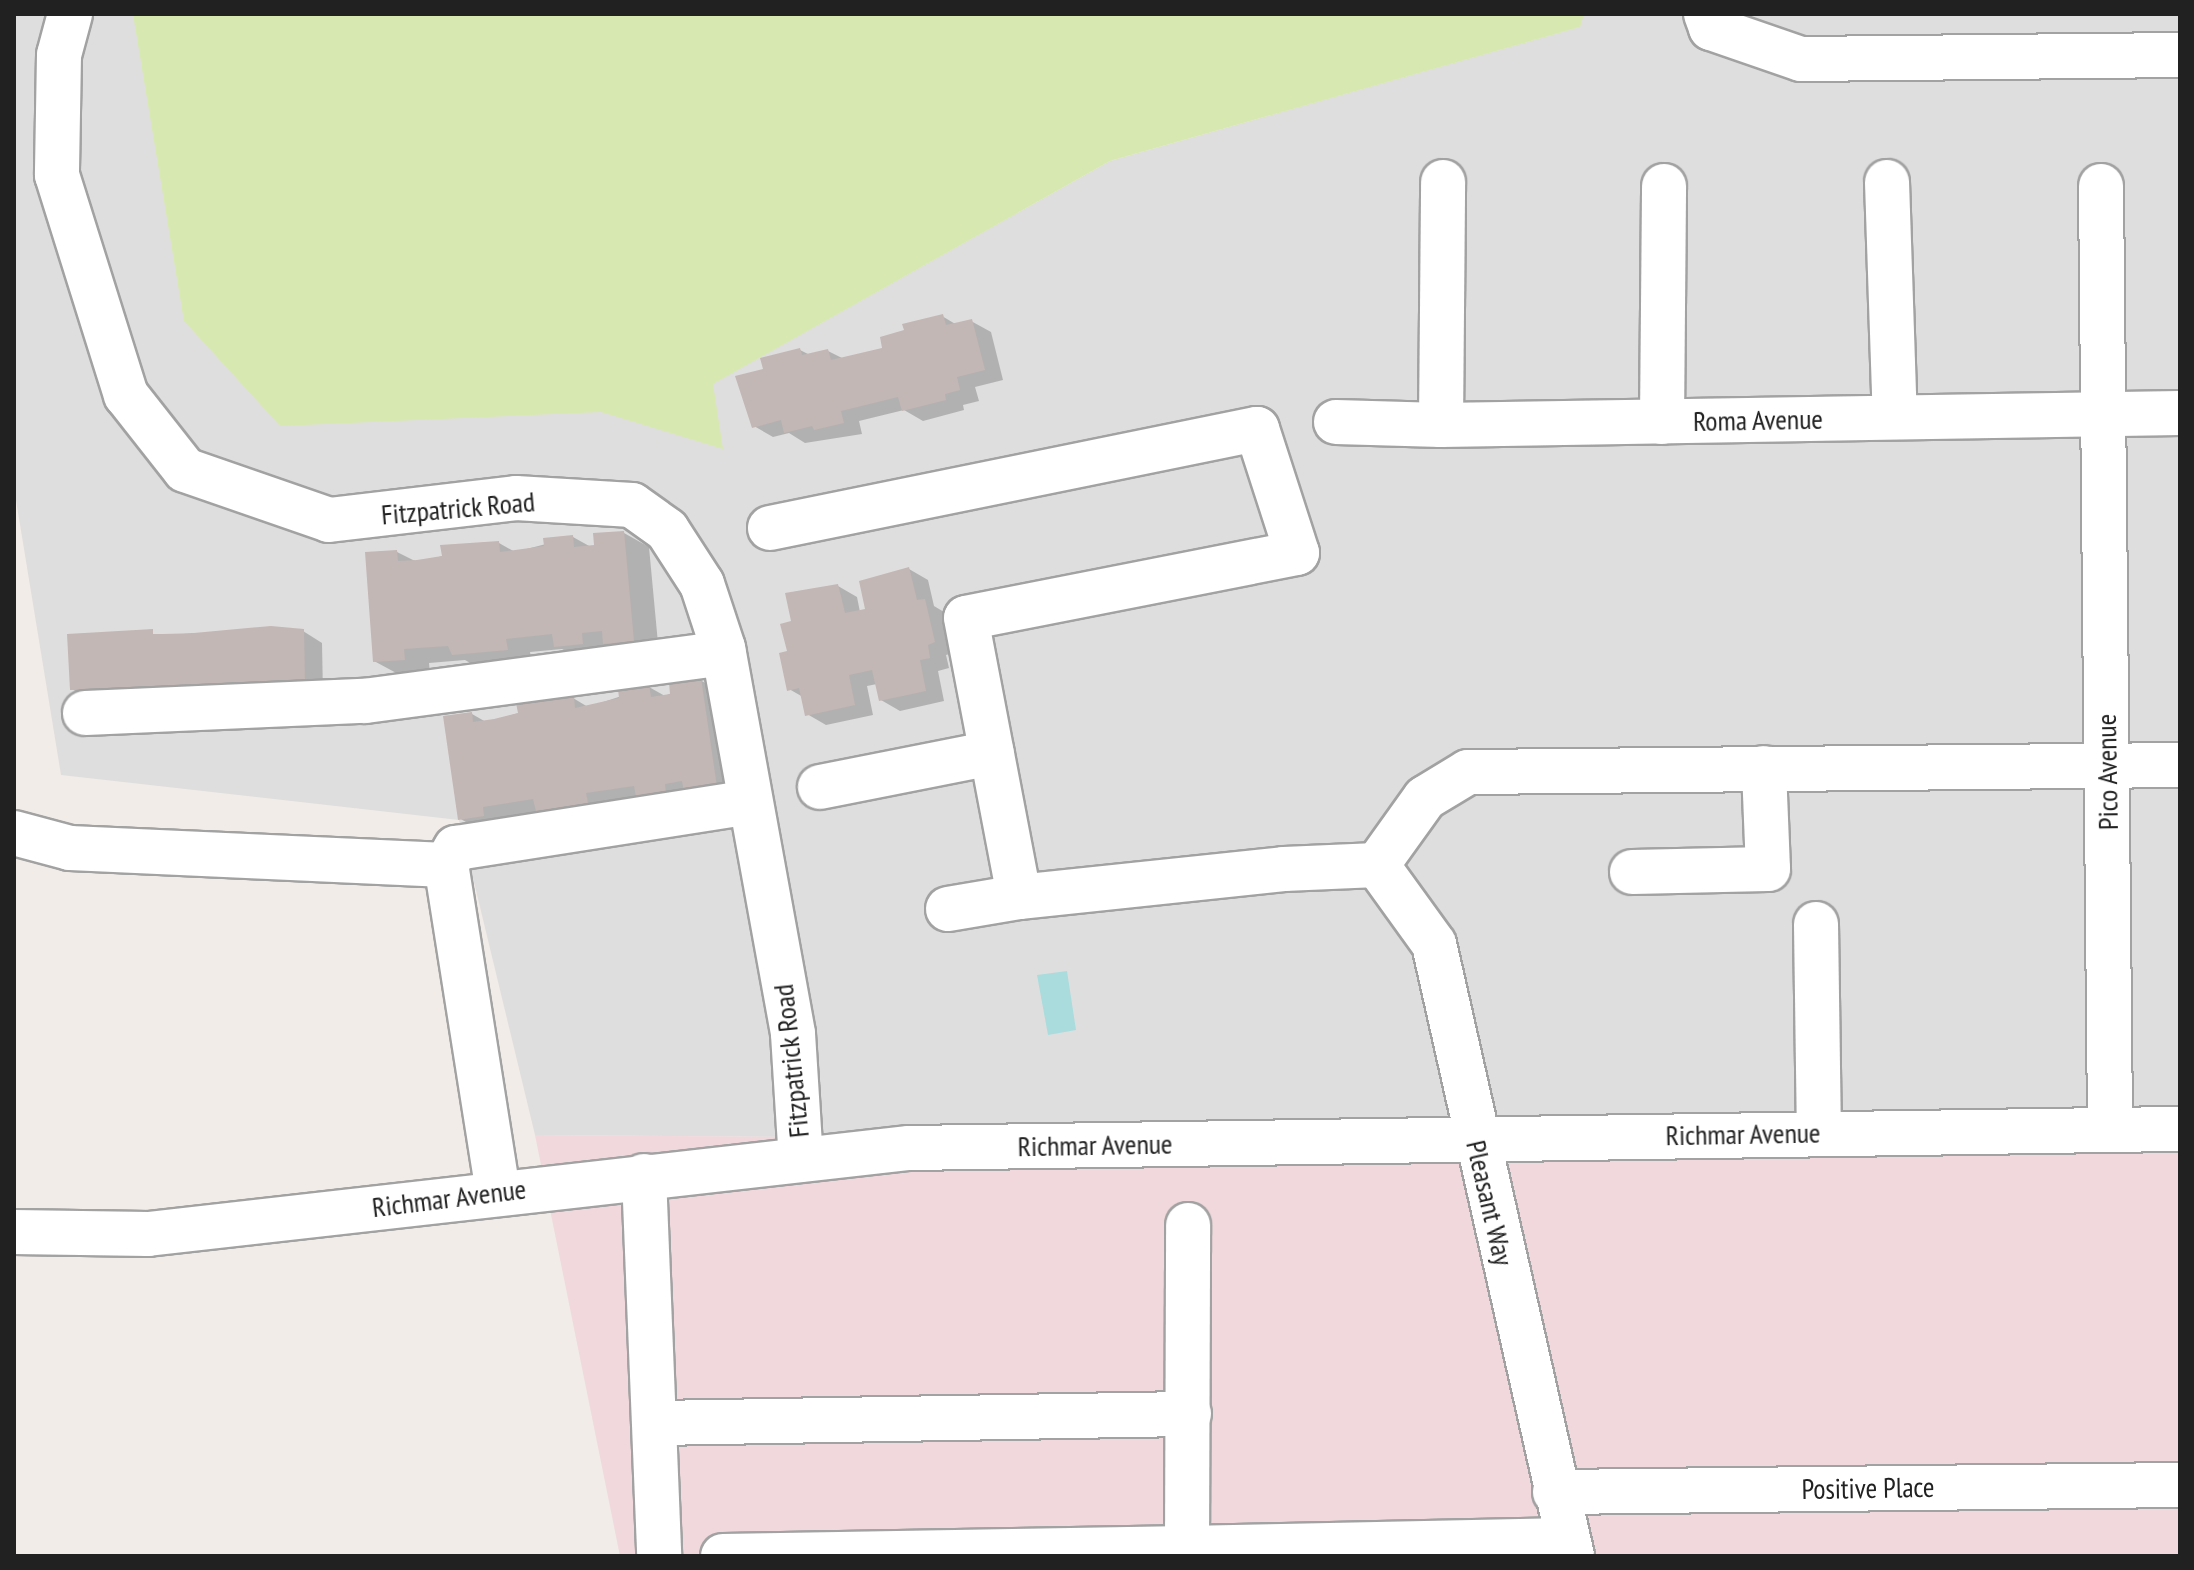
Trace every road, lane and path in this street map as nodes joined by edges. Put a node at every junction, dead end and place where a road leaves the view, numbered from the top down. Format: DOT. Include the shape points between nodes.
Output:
graph roads {
  1 [pos="70,14"];
  2 [pos="1706,14"];
  3 [pos="2180,55"];
  4 [pos="1443,182"];
  5 [pos="1887,182"];
  6 [pos="1664,186"];
  7 [pos="2101,186"];
  8 [pos="2180,413"];
  9 [pos="2106,414"];
  10 [pos="1895,417"];
  11 [pos="1336,422"];
  12 [pos="1662,422"];
  13 [pos="1441,425"];
  14 [pos="770,528"];
  15 [pos="724,653"];
  16 [pos="85,713"];
  17 [pos="992,753"];
  18 [pos="2107,764"];
  19 [pos="2180,765"];
  20 [pos="1764,768"];
  21 [pos="820,787"];
  22 [pos="749,802"];
  23 [pos="14,833"];
  24 [pos="446,865"];
  25 [pos="1377,865"];
  26 [pos="1632,872"];
  27 [pos="1019,897"];
  28 [pos="948,909"];
  29 [pos="1816,924"];
  30 [pos="2180,1129"];
  31 [pos="2110,1130"];
  32 [pos="1819,1133"];
  33 [pos="1475,1137"];
  34 [pos="801,1160"];
  35 [pos="644,1176"];
  36 [pos="498,1192"];
  37 [pos="1188,1225"];
  38 [pos="14,1232"];
  39 [pos="1189,1414"];
  40 [pos="656,1423"];
  41 [pos="2180,1485"];
  42 [pos="1555,1492"];
  43 [pos="1187,1548"];
  44 [pos="1570,1548"];
  45 [pos="659,1556"];
  46 [pos="723,1556"];
  1 -- 15 [label="street, Fitzpatrick Road" via="59,55 57,175 126,395 185,470 329,520 516,498 632,505 667,530 702,584"];
  2 -- 3 [label="street" via="1711,28 1801,59"];
  4 -- 13 [label="street"];
  5 -- 10 [label="street"];
  6 -- 12 [label="street"];
  7 -- 9 [label="street, Pico Avenue"];
  8 -- 9 [label="street, Roma Avenue"];
  9 -- 10 [label="street, Roma Avenue"];
  9 -- 18 [label="street, Pico Avenue"];
  10 -- 12 [label="street, Roma Avenue"];
  11 -- 13 [label="street, Roma Avenue"];
  12 -- 13 [label="street, Roma Avenue"];
  14 -- 17 [label="street" via="1257,429 1297,553 966,618"];
  15 -- 16 [label="street" via="365,701"];
  15 -- 22 [label="street, Fitzpatrick Road"];
  17 -- 21 [label="street"];
  17 -- 27 [label="street"];
  18 -- 19 [label="street"];
  18 -- 20 [label="street"];
  18 -- 31 [label="street, Pico Avenue"];
  20 -- 25 [label="street" via="1468,772 1425,798"];
  20 -- 26 [label="street" via="1768,869"];
  22 -- 24 [label="street" via="484,840 456,848"];
  22 -- 34 [label="street, Fitzpatrick Road" via="793,1034"];
  23 -- 24 [label="street" via="70,848"];
  24 -- 36 [label="street"];
  25 -- 27 [label="street" via="1284,869"];
  25 -- 33 [label="street, Pleasant Way" via="1434,944"];
  27 -- 28 [label="street"];
  29 -- 32 [label="street"];
  30 -- 31 [label="street, Richmar Avenue"];
  31 -- 32 [label="street, Richmar Avenue"];
  32 -- 33 [label="street, Richmar Avenue"];
  33 -- 34 [label="street, Richmar Avenue" via="909,1148"];
  33 -- 42 [label="street, Pleasant Way"];
  34 -- 35 [label="street, Richmar Avenue"];
  35 -- 36 [label="street, Richmar Avenue"];
  35 -- 40 [label="street"];
  36 -- 38 [label="street, Richmar Avenue" via="148,1234"];
  37 -- 39 [label="street"];
  39 -- 40 [label="street"];
  39 -- 43 [label="street"];
  40 -- 45 [label="street"];
  41 -- 42 [label="street, Positive Place"];
  42 -- 44 [label="street, Pleasant Way"];
  43 -- 44 [label="street"];
  43 -- 46 [label="street"];
}
